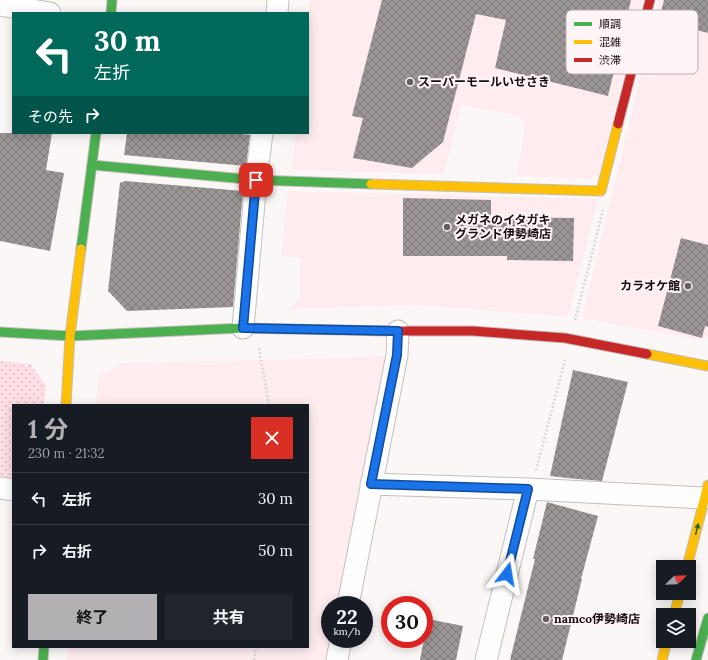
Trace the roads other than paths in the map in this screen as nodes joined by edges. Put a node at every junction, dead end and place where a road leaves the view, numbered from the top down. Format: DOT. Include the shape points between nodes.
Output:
graph roads {
  1 [pos="112,0"];
  2 [pos="278,0"];
  3 [pos="650,0"];
  4 [pos="0,5"];
  5 [pos="647,10"];
  6 [pos="44,12"];
  7 [pos="111,12"];
  8 [pos="277,12"];
  9 [pos="631,74"];
  10 [pos="96,134"];
  11 [pos="262,134"];
  12 [pos="92,165"];
  13 [pos="256,180"];
  14 [pos="249,328"];
  15 [pos="398,331"];
  16 [pos="0,332"];
  17 [pos="70,336"];
  18 [pos="708,366"];
  19 [pos="66,404"];
  20 [pos="371,484"];
  21 [pos="0,488"];
  22 [pos="528,489"];
  23 [pos="12,490"];
  24 [pos="706,491"];
  25 [pos="689,560"];
  26 [pos="350,596"];
  27 [pos="708,618"];
  28 [pos="44,648"];
  29 [pos="339,648"];
  30 [pos="665,648"];
  31 [pos="43,660"];
  32 [pos="337,660"];
  33 [pos="486,660"];
  34 [pos="662,660"];
  35 [pos="696,660"];
  1 -- 7 [label="street"];
  2 -- 8 [label="street"];
  3 -- 5 [label="street"];
  4 -- 6 [label="street"];
  9 -- 13 [label="street" via="601,191"];
  10 -- 12 [label="street"];
  11 -- 13 [label="street"];
  12 -- 13 [label="street"];
  12 -- 17 [label="street"];
  13 -- 14 [label="street"];
  14 -- 15 [label="street"];
  14 -- 17 [label="street"];
  15 -- 18 [label="street" via="473,331 565,338"];
  15 -- 20 [label="street" via="397,355"];
  16 -- 17 [label="street"];
  17 -- 19 [label="street"];
  20 -- 22 [label="street"];
  20 -- 26 [label="street"];
  21 -- 23 [label="street"];
  22 -- 24 [label="street"];
  22 -- 33 [label="street"];
  25 -- 24 [label="street, one-way"];
  27 -- 35 [label="street"];
  28 -- 31 [label="street"];
  29 -- 32 [label="street"];
  30 -- 34 [label="street"];
}
